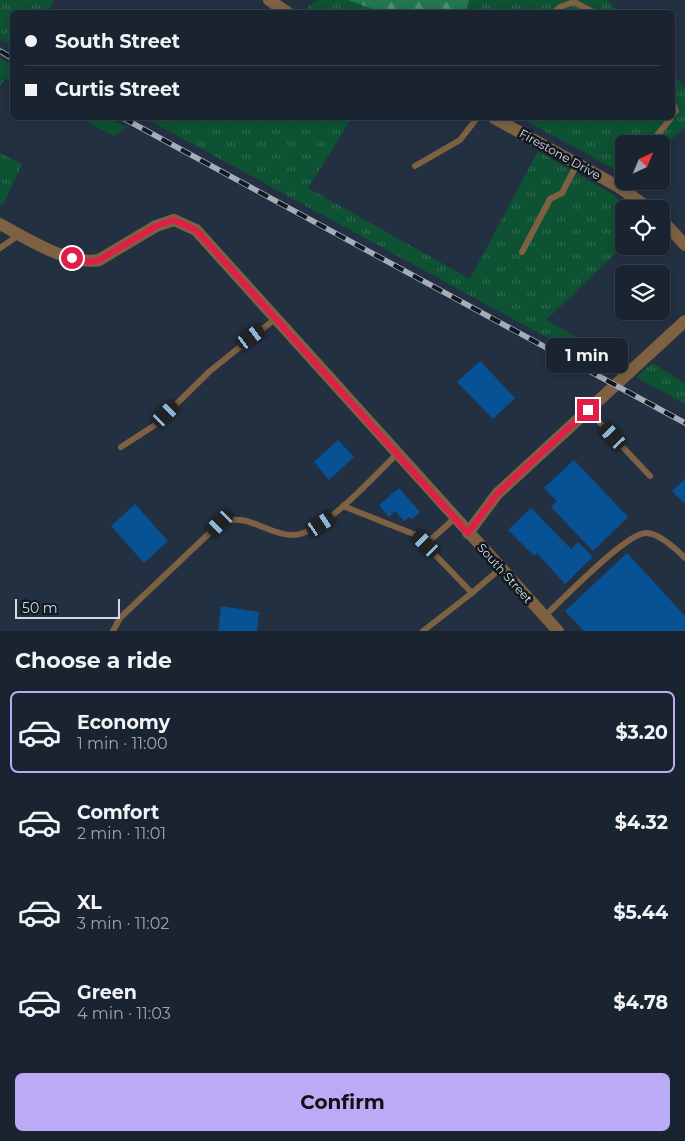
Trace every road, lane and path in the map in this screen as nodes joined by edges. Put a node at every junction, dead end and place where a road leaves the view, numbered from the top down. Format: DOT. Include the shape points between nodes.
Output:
graph roads {
  1 [pos="269,0"];
  2 [pos="284,10"];
  3 [pos="556,10"];
  4 [pos="589,10"];
  5 [pos="476,120"];
  6 [pos="498,120"];
  7 [pos="669,120"];
  8 [pos="657,135"];
  9 [pos="577,164"];
  10 [pos="415,166"];
  11 [pos="615,178"];
  12 [pos="630,190"];
  13 [pos="641,200"];
  14 [pos="0,224"];
  15 [pos="670,229"];
  16 [pos="20,235"];
  17 [pos="685,245"];
  18 [pos="0,248"];
  19 [pos="522,252"];
  20 [pos="276,319"];
  21 [pos="685,321"];
  22 [pos="588,410"];
  23 [pos="121,448"];
  24 [pos="397,454"];
  25 [pos="650,476"];
  26 [pos="342,506"];
  27 [pos="455,518"];
  28 [pos="468,533"];
  29 [pos="426,544"];
  30 [pos="685,558"];
  31 [pos="500,568"];
  32 [pos="472,593"];
  33 [pos="545,616"];
  34 [pos="113,631"];
  35 [pos="424,631"];
  36 [pos="558,631"];
  1 -- 2 [label="street"];
  3 -- 4 [label="lane" via="574,2"];
  5 -- 10 [label="lane" via="460,140"];
  6 -- 9 [label="street, Firestone Drive"];
  7 -- 8 [label="lane"];
  9 -- 11 [label="street, Firestone Drive"];
  9 -- 19 [label="lane" via="562,193 550,199"];
  12 -- 13 [label="street, Firestone Drive"];
  14 -- 16 [label="street, South Street"];
  15 -- 17 [label="street"];
  16 -- 18 [label="lane"];
  16 -- 20 [label="street, South Street" via="89,262 99,260 156,226 174,220 196,230"];
  20 -- 23 [label="lane" via="210,371 154,425"];
  20 -- 24 [label="street, South Street"];
  21 -- 22 [label="street"];
  22 -- 25 [label="lane"];
  22 -- 28 [label="street" via="497,494"];
  24 -- 26 [label="lane"];
  24 -- 27 [label="street, South Street"];
  26 -- 29 [label="lane" via="406,529"];
  26 -- 34 [label="lane" via="310,532 293,535 231,518 220,523 120,618"];
  27 -- 28 [label="street, South Street"];
  27 -- 29 [label="lane"];
  28 -- 31 [label="street, South Street"];
  29 -- 32 [label="lane"];
  30 -- 33 [label="lane" via="654,534 645,532 620,545"];
  31 -- 32 [label="lane"];
  31 -- 33 [label="street, South Street"];
  32 -- 35 [label="lane"];
  33 -- 36 [label="street, South Street"];
}
